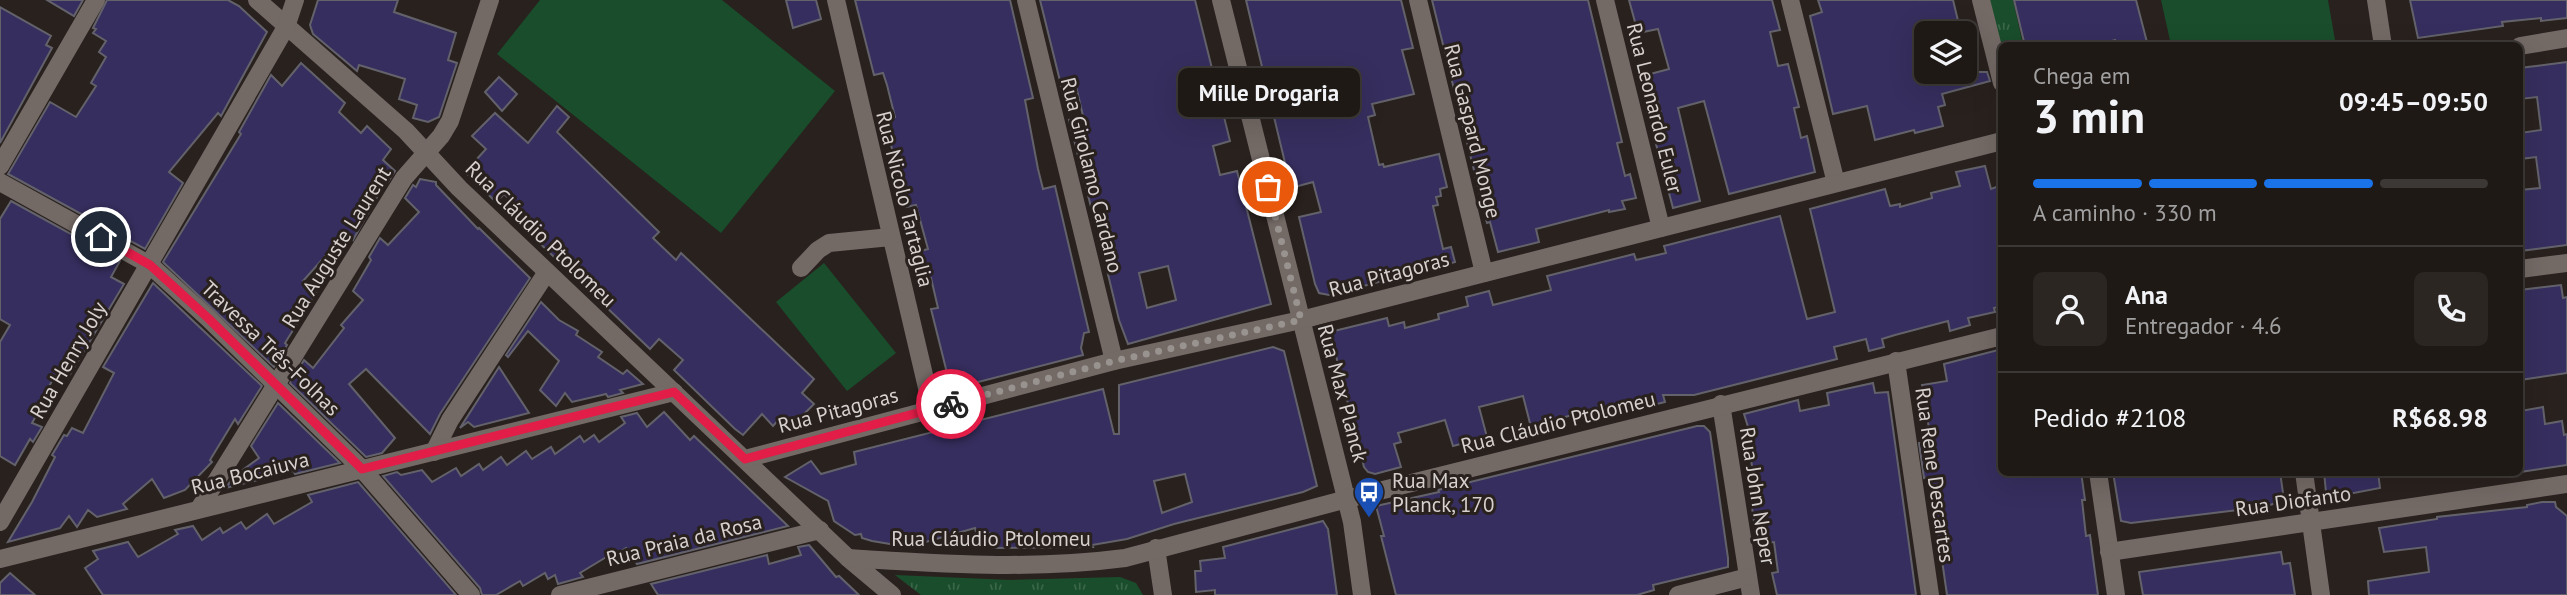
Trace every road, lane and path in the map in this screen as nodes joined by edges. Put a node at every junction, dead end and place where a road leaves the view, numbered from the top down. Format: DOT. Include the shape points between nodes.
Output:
graph roads {
  1 [pos="96,0"];
  2 [pos="257,0"];
  3 [pos="295,0"];
  4 [pos="490,0"];
  5 [pos="836,0"];
  6 [pos="1026,0"];
  7 [pos="1221,0"];
  8 [pos="1418,0"];
  9 [pos="1605,0"];
  10 [pos="1790,0"];
  11 [pos="1981,0"];
  12 [pos="2376,0"];
  13 [pos="286,26"];
  14 [pos="2567,38"];
  15 [pos="2382,42"];
  16 [pos="2523,45"];
  17 [pos="1998,67"];
  18 [pos="1998,142"];
  19 [pos="426,152"];
  20 [pos="0,166"];
  21 [pos="0,182"];
  22 [pos="1836,184"];
  23 [pos="1661,228"];
  24 [pos="891,237"];
  25 [pos="2567,263"];
  26 [pos="150,265"];
  27 [pos="802,268"];
  28 [pos="2523,269"];
  29 [pos="547,272"];
  30 [pos="1484,272"];
  31 [pos="1301,320"];
  32 [pos="1998,336"];
  33 [pos="1896,360"];
  34 [pos="1114,361"];
  35 [pos="276,384"];
  36 [pos="674,392"];
  37 [pos="1721,404"];
  38 [pos="932,409"];
  39 [pos="434,452"];
  40 [pos="745,459"];
  41 [pos="362,469"];
  42 [pos="2099,476"];
  43 [pos="2305,476"];
  44 [pos="2567,484"];
  45 [pos="1347,499"];
  46 [pos="199,509"];
  47 [pos="2311,521"];
  48 [pos="0,522"];
  49 [pos="820,530"];
  50 [pos="1156,548"];
  51 [pos="2109,552"];
  52 [pos="848,558"];
  53 [pos="0,559"];
  54 [pos="1749,586"];
  55 [pos="593,591"];
  56 [pos="471,595"];
  57 [pos="560,595"];
  58 [pos="892,595"];
  59 [pos="1163,595"];
  60 [pos="1362,595"];
  61 [pos="1678,595"];
  62 [pos="1930,595"];
  63 [pos="2116,595"];
  64 [pos="2321,595"];
  1 -- 20 [label="street"];
  2 -- 13 [label="street, Rua Cláudio Ptolomeu"];
  3 -- 13 [label="street, Rua Henry Joly"];
  4 -- 19 [label="street, Rua Auguste Laurent" via="450,121"];
  5 -- 24 [label="street, Rua Nicolo Tartaglia"];
  6 -- 34 [label="street, Rua Girolamo Cardano"];
  7 -- 31 [label="street, Rua Max Planck"];
  8 -- 30 [label="street, Rua Gaspard Monge"];
  9 -- 23 [label="street, Rua Leonardo Euler"];
  10 -- 22 [label="street"];
  11 -- 17 [label="street"];
  12 -- 15 [label="street"];
  13 -- 19 [label="street, Rua Cláudio Ptolomeu"];
  13 -- 26 [label="street, Rua Henry Joly"];
  14 -- 16 [label="street"];
  18 -- 22 [label="street, Rua Pitagoras"];
  19 -- 29 [label="street, Rua Cláudio Ptolomeu"];
  19 -- 35 [label="street, Rua Auguste Laurent" via="404,178"];
  21 -- 26 [label="street, Travessa Três-Folhas"];
  22 -- 23 [label="street, Rua Pitagoras"];
  23 -- 30 [label="street, Rua Pitagoras"];
  24 -- 27 [label="street" via="829,243"];
  24 -- 38 [label="street, Rua Nicolo Tartaglia"];
  25 -- 28 [label="street"];
  26 -- 35 [label="street, Travessa Três-Folhas"];
  26 -- 48 [label="street, Rua Henry Joly"];
  29 -- 36 [label="street, Rua Cláudio Ptolomeu"];
  29 -- 39 [label="street"];
  30 -- 31 [label="street, Rua Pitagoras"];
  31 -- 34 [label="street, Rua Pitagoras"];
  31 -- 45 [label="street, Rua Max Planck"];
  32 -- 33 [label="street, Rua Cláudio Ptolomeu"];
  33 -- 37 [label="street, Rua Cláudio Ptolomeu"];
  33 -- 62 [label="street, Rua Rene Descartes"];
  34 -- 38 [label="street, Rua Pitagoras"];
  35 -- 41 [label="street, Travessa Três-Folhas"];
  35 -- 46 [label="street, Rua Auguste Laurent"];
  36 -- 39 [label="street, Rua Bocaiuva"];
  36 -- 40 [label="street, Rua Cláudio Ptolomeu"];
  37 -- 45 [label="street, Rua Cláudio Ptolomeu"];
  37 -- 54 [label="street, Rua John Neper"];
  38 -- 40 [label="street, Rua Pitagoras"];
  39 -- 41 [label="street, Rua Bocaiuva"];
  40 -- 49 [label="street, Rua Cláudio Ptolomeu"];
  41 -- 46 [label="street, Rua Bocaiuva"];
  41 -- 56 [label="street, Travessa Três-Folhas"];
  42 -- 51 [label="street"];
  43 -- 47 [label="street"];
  44 -- 47 [label="street, Rua Diofanto"];
  45 -- 50 [label="street, Rua Cláudio Ptolomeu"];
  45 -- 60 [label="street, Rua Max Planck"];
  46 -- 53 [label="street, Rua Bocaiuva"];
  47 -- 51 [label="street, Rua Diofanto"];
  47 -- 64 [label="street"];
  49 -- 52 [label="street, Rua Cláudio Ptolomeu"];
  49 -- 55 [label="street, Rua Praia da Rosa"];
  50 -- 52 [label="street, Rua Cláudio Ptolomeu" via="1125,558 1037,564"];
  50 -- 59 [label="street"];
  51 -- 63 [label="street"];
  52 -- 58 [label="street"];
  54 -- 61 [label="street"];
  55 -- 57 [label="street, Rua Praia da Rosa"];
}
